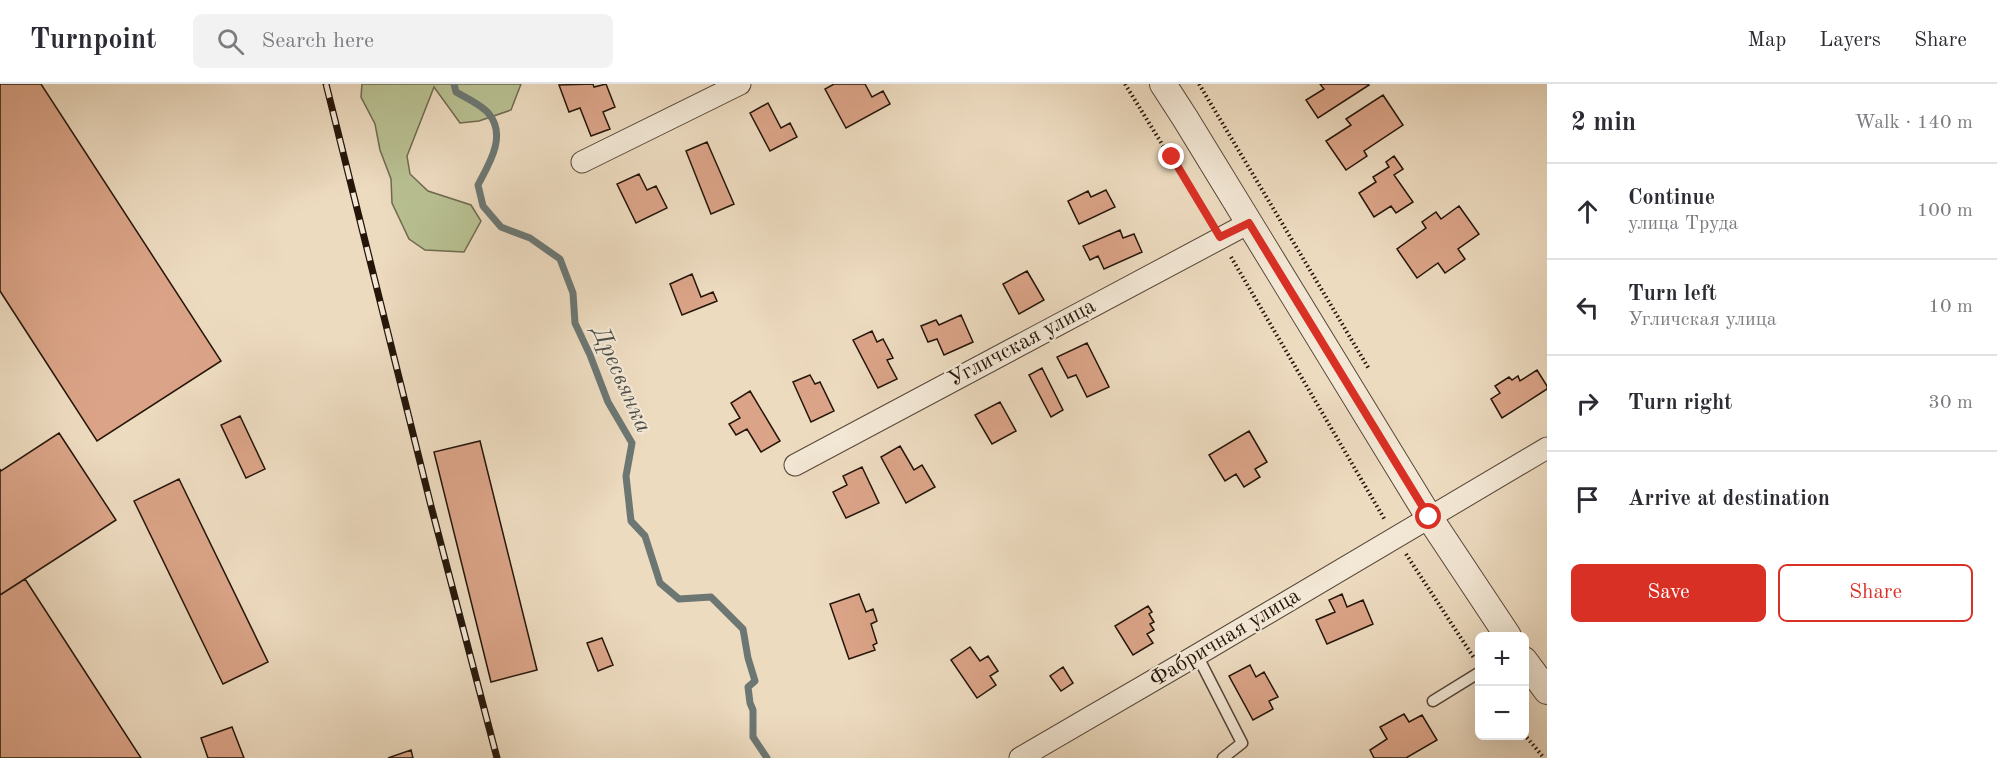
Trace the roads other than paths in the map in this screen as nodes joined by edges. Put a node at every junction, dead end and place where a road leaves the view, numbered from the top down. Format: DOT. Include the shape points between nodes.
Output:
graph roads {
  1 [pos="740,84"];
  2 [pos="1163,84"];
  3 [pos="582,162"];
  4 [pos="1249,223"];
  5 [pos="1547,448"];
  6 [pos="795,465"];
  7 [pos="1429,517"];
  8 [pos="1505,632"];
  9 [pos="1197,656"];
  10 [pos="1529,667"];
  11 [pos="1475,674"];
  12 [pos="1547,691"];
  13 [pos="1434,700"];
  14 [pos="1020,758"];
  15 [pos="1223,758"];
  1 -- 3 [label="street"];
  2 -- 4 [label="street"];
  4 -- 6 [label="street, Угличская улица"];
  4 -- 7 [label="street"];
  5 -- 7 [label="street, Фабричная улица"];
  7 -- 8 [label="street"];
  7 -- 9 [label="street, Фабричная улица"];
  9 -- 14 [label="street, Фабричная улица"];
  9 -- 15 [label="lane" via="1242,743"];
  10 -- 12 [label="street"];
  11 -- 13 [label="lane"];
}
